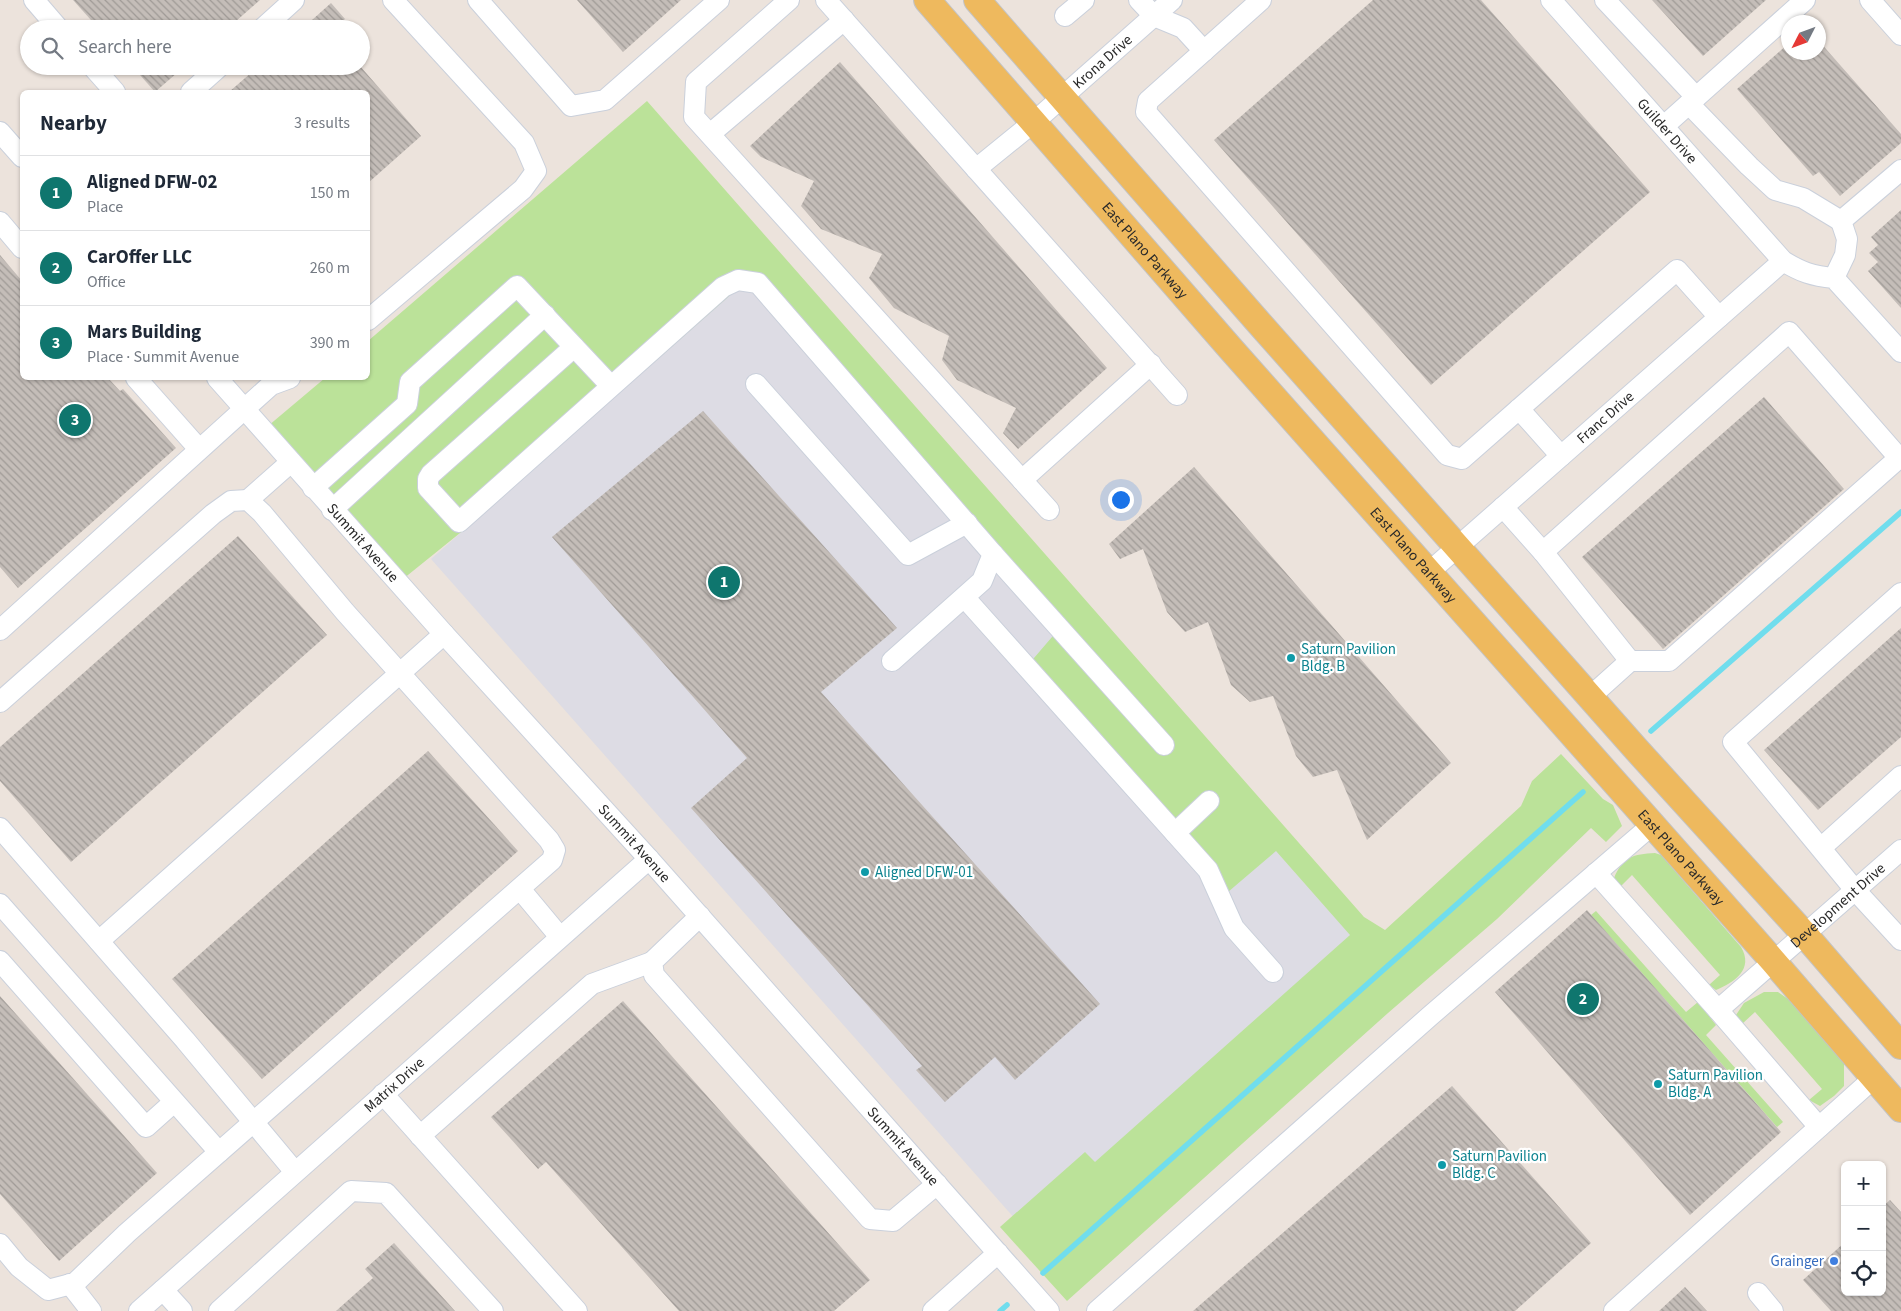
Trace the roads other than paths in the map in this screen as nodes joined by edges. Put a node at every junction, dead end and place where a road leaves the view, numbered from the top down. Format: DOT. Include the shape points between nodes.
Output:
graph roads {
  1 [pos="34,0"];
  2 [pos="294,0"];
  3 [pos="393,0"];
  4 [pos="478,0"];
  5 [pos="720,0"];
  6 [pos="789,0"];
  7 [pos="826,0"];
  8 [pos="927,0"];
  9 [pos="977,0"];
  10 [pos="1084,0"];
  11 [pos="1139,0"];
  12 [pos="1172,0"];
  13 [pos="1261,0"];
  14 [pos="1551,0"];
  15 [pos="1605,0"];
  16 [pos="1805,0"];
  17 [pos="1870,0"];
  18 [pos="1066,16"];
  19 [pos="1154,16"];
  20 [pos="51,20"];
  21 [pos="272,20"];
  22 [pos="844,20"];
  23 [pos="1901,35"];
  24 [pos="1204,51"];
  25 [pos="100,75"];
  26 [pos="210,75"];
  27 [pos="113,90"];
  28 [pos="193,90"];
  29 [pos="1062,97"];
  30 [pos="1693,101"];
  31 [pos="1034,122"];
  32 [pos="1664,126"];
  33 [pos="0,132"];
  34 [pos="710,134"];
  35 [pos="20,155"];
  36 [pos="976,169"];
  37 [pos="1901,170"];
  38 [pos="1841,221"];
  39 [pos="0,222"];
  40 [pos="20,246"];
  41 [pos="1783,261"];
  42 [pos="1834,278"];
  43 [pos="545,315"];
  44 [pos="1719,317"];
  45 [pos="370,318"];
  46 [pos="1259,323"];
  47 [pos="574,346"];
  48 [pos="1230,348"];
  49 [pos="1901,352"];
  50 [pos="1151,364"];
  51 [pos="138,380"];
  52 [pos="220,380"];
  53 [pos="285,380"];
  54 [pos="756,384"];
  55 [pos="611,386"];
  56 [pos="1177,394"];
  57 [pos="407,404"];
  58 [pos="245,408"];
  59 [pos="1519,409"];
  60 [pos="426,424"];
  61 [pos="199,449"];
  62 [pos="356,449"];
  63 [pos="1561,456"];
  64 [pos="291,462"];
  65 [pos="374,471"];
  66 [pos="1022,480"];
  67 [pos="313,488"];
  68 [pos="248,500"];
  69 [pos="1503,508"];
  70 [pos="332,510"];
  71 [pos="1049,510"];
  72 [pos="967,523"];
  73 [pos="1458,547"];
  74 [pos="1543,552"];
  75 [pos="993,554"];
  76 [pos="1428,573"];
  77 [pos="1901,593"];
  78 [pos="965,598"];
  79 [pos="0,630"];
  80 [pos="444,634"];
  81 [pos="892,661"];
  82 [pos="1630,661"];
  83 [pos="400,674"];
  84 [pos="1591,696"];
  85 [pos="0,702"];
  86 [pos="1164,745"];
  87 [pos="1636,749"];
  88 [pos="1607,775"];
  89 [pos="1901,776"];
  90 [pos="1209,801"];
  91 [pos="1652,825"];
  92 [pos="0,828"];
  93 [pos="1175,832"];
  94 [pos="1822,847"];
  95 [pos="1901,850"];
  96 [pos="649,859"];
  97 [pos="1596,873"];
  98 [pos="520,889"];
  99 [pos="1855,890"];
  100 [pos="0,904"];
  101 [pos="700,916"];
  102 [pos="1805,935"];
  103 [pos="560,937"];
  104 [pos="1901,940"];
  105 [pos="99,941"];
  106 [pos="0,961"];
  107 [pos="1774,961"];
  108 [pos="652,962"];
  109 [pos="1273,972"];
  110 [pos="1718,1010"];
  111 [pos="1901,1046"];
  112 [pos="1875,1078"];
  113 [pos="382,1094"];
  114 [pos="174,1102"];
  115 [pos="1901,1108"];
  116 [pos="254,1122"];
  117 [pos="1819,1128"];
  118 [pos="420,1136"];
  119 [pos="219,1152"];
  120 [pos="295,1172"];
  121 [pos="937,1184"];
  122 [pos="0,1244"];
  123 [pos="998,1253"];
  124 [pos="70,1284"];
  125 [pos="163,1290"];
  126 [pos="1758,1293"];
  127 [pos="1109,1307"];
  128 [pos="91,1311"];
  129 [pos="139,1311"];
  130 [pos="182,1311"];
  131 [pos="219,1311"];
  132 [pos="493,1311"];
  133 [pos="576,1311"];
  134 [pos="933,1311"];
  135 [pos="1049,1311"];
  136 [pos="1614,1311"];
  137 [pos="1773,1311"];
  1 -- 20 [label="street"];
  2 -- 21 [label="street"];
  3 -- 45 [label="street" via="524,143 536,171 522,189"];
  4 -- 5 [label="street" via="571,106 605,100"];
  6 -- 34 [label="street" via="696,82 694,116"];
  7 -- 22 [label="street"];
  8 -- 31 [label="main road, East Plano Parkway"];
  9 -- 29 [label="main road"];
  10 -- 18 [label="street"];
  11 -- 19 [label="street"];
  12 -- 19 [label="street, Krona Drive"];
  13 -- 24 [label="street"];
  14 -- 32 [label="street, Guilder Drive"];
  15 -- 30 [label="street"];
  16 -- 30 [label="street"];
  17 -- 23 [label="street"];
  19 -- 24 [label="street" via="1183,28"];
  19 -- 29 [label="street, Krona Drive"];
  22 -- 34 [label="street"];
  22 -- 36 [label="street"];
  24 -- 59 [label="street" via="1148,101 1146,112 1440,448 1447,455 1462,459"];
  25 -- 27 [label="street"];
  26 -- 28 [label="street"];
  29 -- 31 [label="street, Krona Drive"];
  29 -- 46 [label="main road"];
  30 -- 32 [label="street"];
  30 -- 38 [label="street" via="1749,166 1775,190 1803,198"];
  31 -- 36 [label="street, Krona Drive"];
  31 -- 48 [label="main road, East Plano Parkway"];
  32 -- 41 [label="street, Guilder Drive"];
  33 -- 35 [label="street"];
  34 -- 66 [label="street"];
  36 -- 50 [label="street"];
  37 -- 38 [label="street"];
  38 -- 42 [label="street" via="1848,239 1845,255"];
  39 -- 40 [label="street"];
  41 -- 42 [label="street, Guilder Drive" via="1801,272"];
  41 -- 44 [label="street, Franc Drive"];
  42 -- 49 [label="street"];
  43 -- 47 [label="street"];
  43 -- 57 [label="street" via="518,286 410,382"];
  43 -- 60 [label="street"];
  44 -- 59 [label="street" via="1677,270"];
  44 -- 63 [label="street, Franc Drive"];
  46 -- 48 [label="main road"];
  46 -- 73 [label="main road"];
  47 -- 55 [label="street"];
  47 -- 55 [label="street" via="431,474 428,488 459,522"];
  48 -- 76 [label="main road, East Plano Parkway"];
  50 -- 56 [label="street"];
  50 -- 66 [label="street"];
  51 -- 61 [label="street"];
  52 -- 58 [label="street, Summit Avenue"];
  53 -- 58 [label="street" via="271,385"];
  54 -- 72 [label="street" via="908,555"];
  55 -- 72 [label="street" via="723,287 738,280 758,283"];
  57 -- 60 [label="street"];
  57 -- 62 [label="street"];
  58 -- 61 [label="street"];
  58 -- 64 [label="street, Summit Avenue"];
  59 -- 63 [label="street"];
  60 -- 65 [label="street"];
  61 -- 79 [label="street"];
  62 -- 65 [label="street"];
  62 -- 67 [label="street"];
  63 -- 69 [label="street, Franc Drive"];
  64 -- 67 [label="street, Summit Avenue"];
  64 -- 68 [label="street"];
  65 -- 70 [label="street"];
  66 -- 71 [label="street"];
  67 -- 70 [label="street, Summit Avenue"];
  68 -- 83 [label="street"];
  68 -- 85 [label="street" via="231,501 213,514"];
  69 -- 73 [label="street, Franc Drive"];
  69 -- 74 [label="street"];
  70 -- 80 [label="street, Summit Avenue"];
  72 -- 75 [label="street"];
  73 -- 76 [label="street, Franc Drive"];
  73 -- 84 [label="main road"];
  74 -- 82 [label="street"];
  74 -- 82 [label="street" via="1790,332 1898,458 1669,661"];
  75 -- 78 [label="street" via="982,581"];
  75 -- 86 [label="street"];
  76 -- 88 [label="main road, East Plano Parkway"];
  77 -- 94 [label="street" via="1733,742"];
  78 -- 81 [label="street"];
  78 -- 93 [label="street"];
  80 -- 83 [label="street"];
  80 -- 96 [label="street, Summit Avenue"];
  82 -- 84 [label="street"];
  83 -- 98 [label="street" via="556,850 552,860"];
  83 -- 105 [label="street"];
  84 -- 87 [label="main road"];
  87 -- 88 [label="main road"];
  87 -- 102 [label="main road"];
  88 -- 91 [label="main road, East Plano Parkway"];
  89 -- 94 [label="street"];
  90 -- 93 [label="street"];
  91 -- 97 [label="street"];
  91 -- 107 [label="main road, East Plano Parkway"];
  92 -- 105 [label="street"];
  93 -- 109 [label="street" via="1208,870 1234,928"];
  94 -- 99 [label="street"];
  95 -- 99 [label="street, Development Drive"];
  96 -- 101 [label="street, Summit Avenue"];
  96 -- 103 [label="street, Matrix Drive"];
  97 -- 110 [label="street"];
  97 -- 127 [label="street" via="1423,1023"];
  98 -- 103 [label="street"];
  98 -- 116 [label="street"];
  99 -- 102 [label="street, Development Drive"];
  99 -- 104 [label="street"];
  100 -- 114 [label="street"];
  101 -- 108 [label="street"];
  101 -- 121 [label="street, Summit Avenue"];
  102 -- 107 [label="street, Development Drive"];
  102 -- 111 [label="main road"];
  103 -- 113 [label="street, Matrix Drive"];
  105 -- 116 [label="street"];
  106 -- 114 [label="street" via="146,1127"];
  107 -- 110 [label="street, Development Drive"];
  107 -- 112 [label="main road, East Plano Parkway"];
  108 -- 118 [label="street" via="592,984"];
  108 -- 121 [label="street" via="654,975 870,1220 893,1221"];
  110 -- 117 [label="street"];
  112 -- 115 [label="main road, East Plano Parkway"];
  112 -- 117 [label="street"];
  113 -- 118 [label="street"];
  113 -- 120 [label="street, Matrix Drive"];
  114 -- 119 [label="street"];
  116 -- 119 [label="street"];
  116 -- 120 [label="street"];
  117 -- 136 [label="street"];
  118 -- 133 [label="street"];
  119 -- 124 [label="street" via="75,1283"];
  120 -- 125 [label="street, Matrix Drive"];
  121 -- 123 [label="street, Summit Avenue"];
  122 -- 124 [label="street" via="19,1267 48,1290"];
  123 -- 134 [label="street"];
  123 -- 135 [label="street, Summit Avenue"];
  124 -- 128 [label="street"];
  125 -- 129 [label="street, Matrix Drive"];
  125 -- 130 [label="street"];
  126 -- 137 [label="street"];
  131 -- 132 [label="street" via="351,1191 386,1193"];
}
